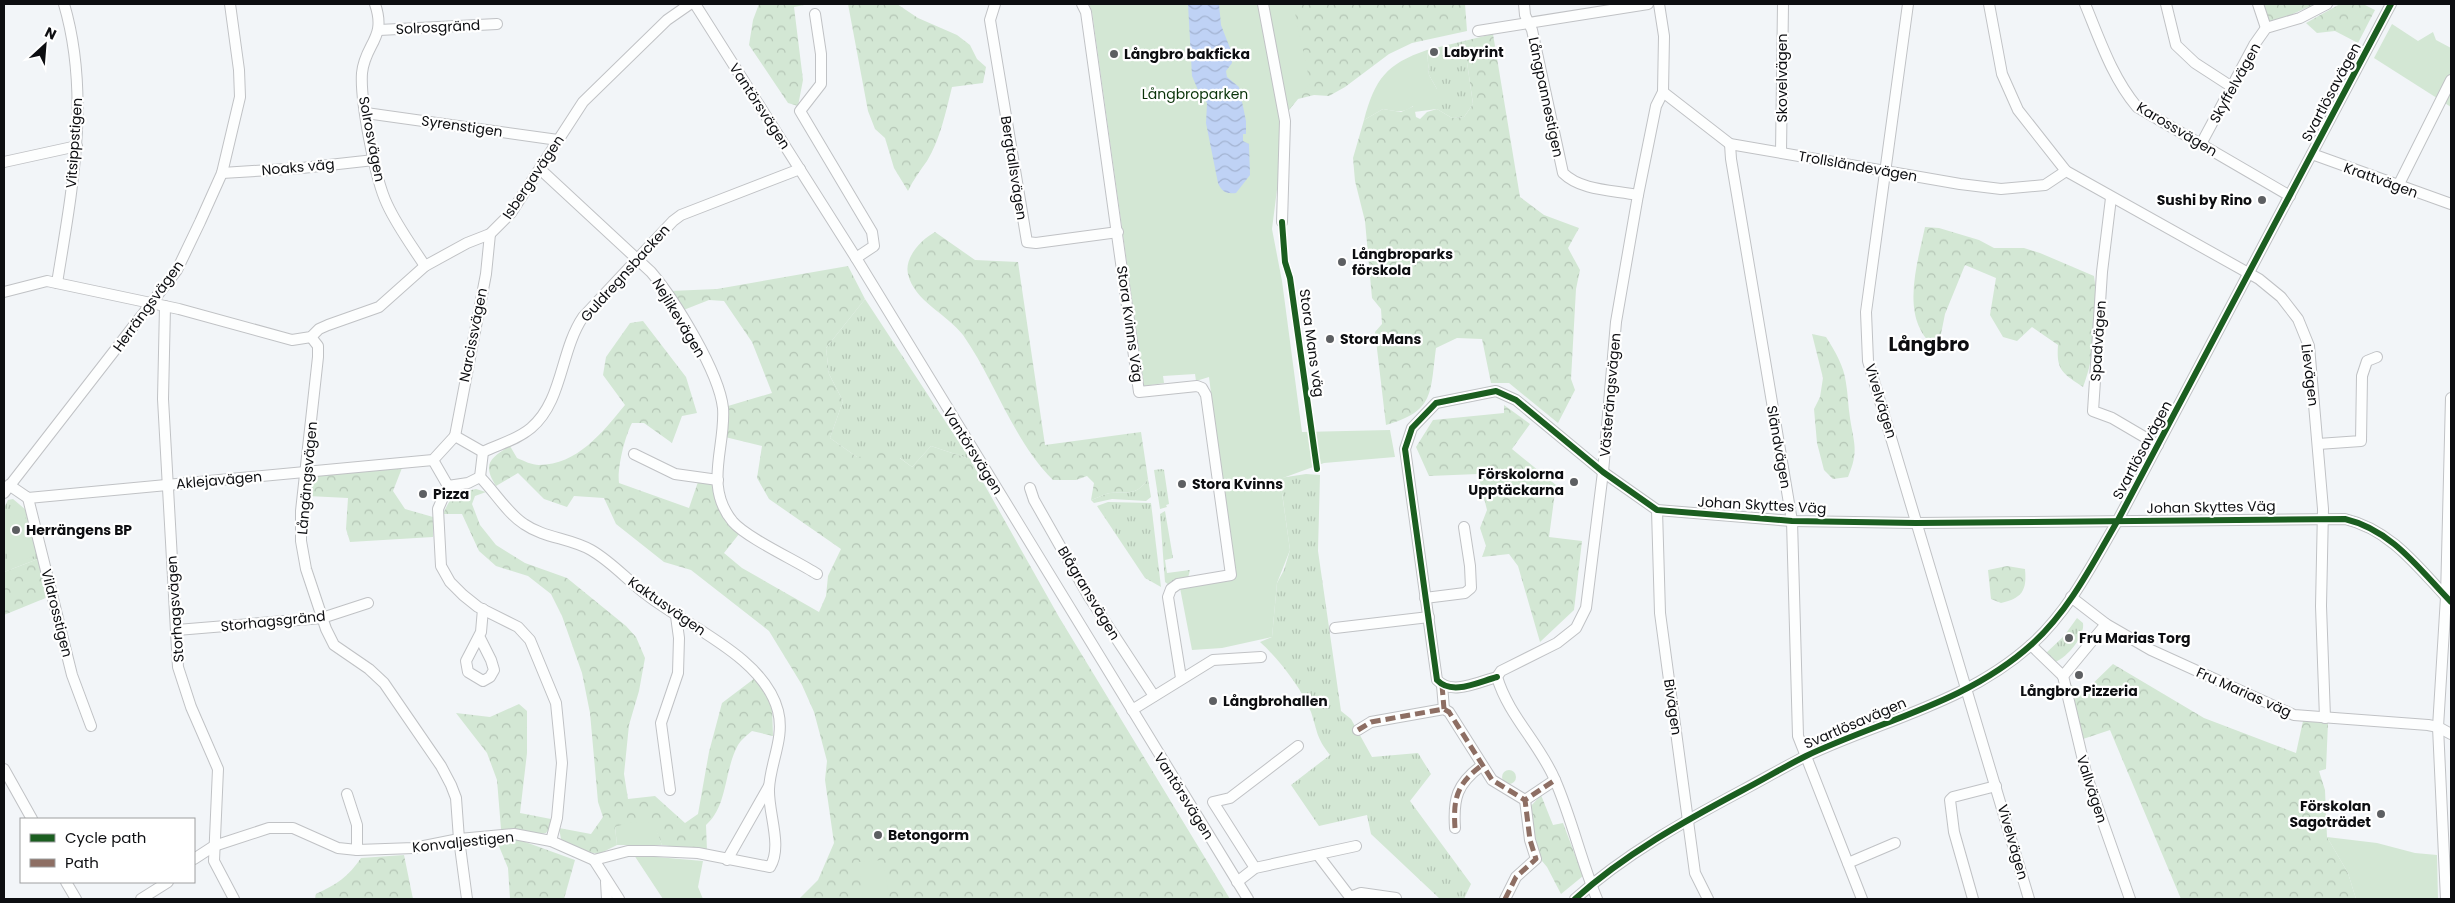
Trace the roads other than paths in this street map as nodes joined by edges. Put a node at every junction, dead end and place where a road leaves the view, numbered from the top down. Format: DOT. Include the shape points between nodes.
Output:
graph roads {
  1 [pos="64,4"];
  2 [pos="230,4"];
  3 [pos="375,4"];
  4 [pos="690,4"];
  5 [pos="695,4"];
  6 [pos="995,4"];
  7 [pos="1082,4"];
  8 [pos="1263,4"];
  9 [pos="1524,4"];
  10 [pos="1648,4"];
  11 [pos="1659,4"];
  12 [pos="1783,4"];
  13 [pos="1908,4"];
  14 [pos="1989,4"];
  15 [pos="2085,4"];
  16 [pos="2166,4"];
  17 [pos="2258,4"];
  18 [pos="2327,4"];
  19 [pos="2391,4"];
  20 [pos="815,14"];
  21 [pos="497,24"];
  22 [pos="1529,24"];
  23 [pos="2266,28"];
  24 [pos="379,30"];
  25 [pos="1478,31"];
  26 [pos="2451,80"];
  27 [pos="2232,87"];
  28 [pos="1663,92"];
  29 [pos="366,112"];
  30 [pos="558,140"];
  31 [pos="1730,144"];
  32 [pos="2201,144"];
  33 [pos="77,146"];
  34 [pos="1782,152"];
  35 [pos="2312,154"];
  36 [pos="374,160"];
  37 [pos="4,162"];
  38 [pos="800,169"];
  39 [pos="540,170"];
  40 [pos="1887,170"];
  41 [pos="2066,171"];
  42 [pos="222,173"];
  43 [pos="2398,186"];
  44 [pos="1638,195"];
  45 [pos="2290,196"];
  46 [pos="2111,198"];
  47 [pos="2451,204"];
  48 [pos="1282,222"];
  49 [pos="1118,232"];
  50 [pos="490,234"];
  51 [pos="856,258"];
  52 [pos="638,261"];
  53 [pos="425,266"];
  54 [pos="2249,274"];
  55 [pos="57,283"];
  56 [pos="4,292"];
  57 [pos="152,304"];
  58 [pos="165,306"];
  59 [pos="311,337"];
  60 [pos="2377,357"];
  61 [pos="2451,398"];
  62 [pos="2451,419"];
  63 [pos="455,436"];
  64 [pos="2318,444"];
  65 [pos="2158,445"];
  66 [pos="483,452"];
  67 [pos="634,454"];
  68 [pos="433,460"];
  69 [pos="305,472"];
  70 [pos="1603,472"];
  71 [pos="480,477"];
  72 [pos="718,480"];
  73 [pos="169,484"];
  74 [pos="448,486"];
  75 [pos="1030,488"];
  76 [pos="7,489"];
  77 [pos="28,498"];
  78 [pos="1657,510"];
  79 [pos="2323,518"];
  80 [pos="2118,520"];
  81 [pos="1792,522"];
  82 [pos="1916,524"];
  83 [pos="1464,527"];
  84 [pos="817,574"];
  85 [pos="2071,597"];
  86 [pos="1425,598"];
  87 [pos="2449,600"];
  88 [pos="368,604"];
  89 [pos="483,609"];
  90 [pos="676,616"];
  91 [pos="1428,616"];
  92 [pos="322,618"];
  93 [pos="2106,624"];
  94 [pos="1335,628"];
  95 [pos="176,630"];
  96 [pos="479,636"];
  97 [pos="2031,645"];
  98 [pos="1261,657"];
  99 [pos="2063,676"];
  100 [pos="1498,677"];
  101 [pos="1181,678"];
  102 [pos="1442,685"];
  103 [pos="1967,690"];
  104 [pos="1154,696"];
  105 [pos="1444,709"];
  106 [pos="1132,710"];
  107 [pos="2325,718"];
  108 [pos="91,726"];
  109 [pos="2438,727"];
  110 [pos="1358,730"];
  111 [pos="2451,734"];
  112 [pos="1298,746"];
  113 [pos="1805,757"];
  114 [pos="1482,766"];
  115 [pos="4,769"];
  116 [pos="1555,780"];
  117 [pos="769,785"];
  118 [pos="1996,786"];
  119 [pos="670,790"];
  120 [pos="347,794"];
  121 [pos="1524,800"];
  122 [pos="31,818"];
  123 [pos="1687,820"];
  124 [pos="1455,828"];
  125 [pos="459,839"];
  126 [pos="551,842"];
  127 [pos="1895,843"];
  128 [pos="214,846"];
  129 [pos="1356,846"];
  130 [pos="357,850"];
  131 [pos="1318,855"];
  132 [pos="195,858"];
  133 [pos="594,860"];
  134 [pos="727,860"];
  135 [pos="1848,863"];
  136 [pos="1255,868"];
  137 [pos="606,879"];
  138 [pos="1238,882"];
  139 [pos="67,883"];
  140 [pos="166,883"];
  141 [pos="1591,884"];
  142 [pos="1396,898"];
  143 [pos="76,899"];
  144 [pos="141,899"];
  145 [pos="234,899"];
  146 [pos="467,899"];
  147 [pos="607,899"];
  148 [pos="619,899"];
  149 [pos="1248,899"];
  150 [pos="1505,899"];
  151 [pos="1575,899"];
  152 [pos="1597,899"];
  153 [pos="1708,899"];
  154 [pos="1862,899"];
  155 [pos="1973,899"];
  156 [pos="2029,899"];
  157 [pos="2130,899"];
  158 [pos="2446,899"];
  1 -- 33 [label="street, Vitsippstigen" via="78,68"];
  2 -- 42 [label="street, Herrängsvägen" via="240,84 236,117"];
  3 -- 24 [label="street"];
  4 -- 30 [label="street, Isbergavägen" via="667,20 593,91"];
  5 -- 38 [label="street, Vantörsvägen"];
  6 -- 49 [label="street, Bergtallsvägen" via="990,20 992,36 1027,242"];
  7 -- 49 [label="street, Stora Kvinns Väg" via="1086,12"];
  8 -- 48 [label="street" via="1285,120"];
  9 -- 22 [label="street, Långpannestigen"];
  10 -- 22 [label="street"];
  11 -- 28 [label="street, Västerängsvägen" via="1664,36"];
  12 -- 34 [label="street, Skovelvägen"];
  13 -- 40 [label="street, Vivelvägen"];
  14 -- 41 [label="street, Lievägen" via="2002,74 2018,110"];
  15 -- 32 [label="street, Karossvägen" via="2123,91 2137,107"];
  16 -- 27 [label="street" via="2176,46"];
  17 -- 23 [label="street"];
  18 -- 23 [label="street, Skyffelvägen" via="2300,18"];
  19 -- 35 [label="street, Svartlösavägen"];
  20 -- 51 [label="street" via="822,84 800,112 872,232 874,246"];
  21 -- 24 [label="street, Solrosgränd"];
  22 -- 25 [label="street"];
  22 -- 44 [label="street, Långpannestigen" via="1563,173 1581,185"];
  23 -- 27 [label="street, Skyffelvägen"];
  24 -- 29 [label="street, Solrosvägen" via="362,72"];
  26 -- 43 [label="street"];
  27 -- 32 [label="street, Skyffelvägen"];
  28 -- 31 [label="street, Trollsländevägen"];
  28 -- 44 [label="street, Västerängsvägen" via="1656,106"];
  29 -- 30 [label="street, Syrenstigen"];
  29 -- 36 [label="street, Solrosvägen"];
  30 -- 39 [label="street, Isbergavägen"];
  31 -- 34 [label="street, Trollsländevägen"];
  31 -- 81 [label="street, Sländvägen"];
  32 -- 45 [label="street, Karossvägen"];
  33 -- 37 [label="street"];
  33 -- 55 [label="street, Vitsippstigen"];
  34 -- 40 [label="street, Trollsländevägen"];
  35 -- 43 [label="street, Krattvägen"];
  35 -- 45 [label="street, Svartlösavägen"];
  36 -- 42 [label="street, Noaks väg"];
  36 -- 53 [label="street, Solrosvägen" via="386,203"];
  38 -- 51 [label="street, Vantörsvägen"];
  38 -- 52 [label="street, Guldregnsbacken" via="682,216 663,231"];
  39 -- 50 [label="street, Isbergavägen" via="511,213"];
  39 -- 52 [label="street, Nejlikevägen"];
  40 -- 41 [label="street, Trollsländevägen" via="2001,189 2045,185"];
  40 -- 82 [label="street, Vivelvägen" via="1866,312 1868,361"];
  41 -- 46 [label="street, Lievägen"];
  42 -- 57 [label="street, Herrängsvägen" via="177,270"];
  43 -- 47 [label="street, Krattvägen"];
  44 -- 70 [label="street, Västerängsvägen" via="1616,322"];
  45 -- 54 [label="street, Svartlösavägen"];
  46 -- 54 [label="street, Lievägen"];
  46 -- 65 [label="street, Spadvägen" via="2102,272 2093,411 2112,418"];
  49 -- 101 [label="street, Stora Kvinns Väg" via="1139,392 1197,386 1206,395 1231,575 1178,584 1171,589 1168,597"];
  50 -- 53 [label="street, Isbergavägen"];
  50 -- 63 [label="street, Narcissvägen" via="486,274"];
  51 -- 106 [label="street, Vantörsvägen"];
  52 -- 66 [label="street, Guldregnsbacken" via="574,330 555,390 541,418 517,437"];
  52 -- 72 [label="street, Nejlikevägen" via="661,284 719,388 723,410"];
  53 -- 59 [label="street, Isbergavägen" via="378,307 328,325"];
  54 -- 64 [label="street, Lievägen" via="2280,297 2298,319 2309,346"];
  54 -- 65 [label="street, Svartlösavägen"];
  55 -- 56 [label="street, Isbergavägen" via="47,281"];
  55 -- 57 [label="street, Isbergavägen"];
  57 -- 58 [label="street, Isbergavägen"];
  57 -- 76 [label="street, Herrängsvägen"];
  58 -- 59 [label="street, Isbergavägen" via="292,340"];
  58 -- 73 [label="street, Storhagsvägen" via="163,399"];
  59 -- 69 [label="street, Långängsvägen" via="318,346 318,357"];
  60 -- 64 [label="street" via="2367,361 2362,376 2361,441"];
  61 -- 62 [label="street"];
  62 -- 87 [label="street"];
  63 -- 66 [label="street"];
  63 -- 68 [label="street"];
  64 -- 79 [label="street, Lievägen"];
  65 -- 80 [label="street, Svartlösavägen"];
  66 -- 71 [label="street"];
  67 -- 72 [label="street" via="675,474"];
  68 -- 69 [label="street, Aklejavägen"];
  68 -- 74 [label="street"];
  69 -- 73 [label="street, Aklejavägen"];
  69 -- 92 [label="street, Långängsvägen" via="301,541 306,570"];
  70 -- 78 [label="street"];
  70 -- 86 [label="street" via="1506,394 1496,391 1436,403 1412,428 1405,449"];
  70 -- 100 [label="street, Västerängsvägen" via="1586,608 1576,628 1557,643 1501,671"];
  71 -- 74 [label="street" via="468,483"];
  71 -- 90 [label="street, Kaktusvägen" via="523,524 545,535 592,550"];
  72 -- 84 [label="street, Nejlikevägen" via="733,522 745,533"];
  73 -- 77 [label="street, Aklejavägen"];
  73 -- 95 [label="street, Storhagsvägen"];
  74 -- 89 [label="street" via="438,510 441,566 450,582"];
  75 -- 104 [label="street, Blågransvägen" via="1090,597"];
  76 -- 77 [label="street"];
  77 -- 108 [label="street, Vildrosstigen" via="72,674"];
  78 -- 81 [label="street, Johan Skyttes Väg"];
  78 -- 123 [label="street, Bivägen" via="1660,613"];
  79 -- 80 [label="street, Johan Skyttes Väg"];
  79 -- 87 [label="street, Johan Skyttes Väg" via="2346,519 2377,530 2392,540"];
  79 -- 107 [label="street, Lievägen" via="2321,606"];
  80 -- 82 [label="street, Johan Skyttes Väg"];
  80 -- 85 [label="street, Svartlösavägen"];
  81 -- 82 [label="street, Johan Skyttes Väg"];
  81 -- 113 [label="street, Sländvägen" via="1798,736"];
  82 -- 103 [label="street, Vivelvägen"];
  83 -- 86 [label="street" via="1471,588 1465,593"];
  85 -- 93 [label="street"];
  85 -- 97 [label="street, Svartlösavägen" via="2051,626"];
  86 -- 91 [label="street"];
  87 -- 109 [label="street"];
  88 -- 92 [label="street, Storhagsgränd"];
  89 -- 96 [label="street"];
  89 -- 126 [label="street" via="518,627 530,640 556,703 562,763 557,818"];
  90 -- 117 [label="street, Kaktusvägen" via="736,656 770,693 779,713 780,735"];
  90 -- 119 [label="street" via="678,673 661,723"];
  91 -- 94 [label="street"];
  91 -- 102 [label="street" via="1437,680"];
  92 -- 95 [label="street, Storhagsgränd"];
  92 -- 125 [label="street, Långängsvägen" via="334,645 384,683 441,766 456,798"];
  93 -- 99 [label="street"];
  93 -- 107 [label="street, Fru Marias väg" via="2150,650 2294,715"];
  95 -- 128 [label="street, Storhagsvägen" via="181,680 218,769"];
  97 -- 99 [label="street"];
  97 -- 103 [label="street, Svartlösavägen"];
  98 -- 101 [label="street" via="1213,660"];
  99 -- 157 [label="street, Vallvägen" via="2087,777"];
  100 -- 102 [label="street" via="1451,689"];
  100 -- 116 [label="street" via="1502,692"];
  101 -- 104 [label="street"];
  102 -- 105 [label="street"];
  103 -- 113 [label="street, Svartlösavägen"];
  103 -- 118 [label="street, Vivelvägen"];
  104 -- 106 [label="street"];
  105 -- 110 [label="street" via="1371,722"];
  105 -- 114 [label="street"];
  106 -- 138 [label="street, Vantörsvägen"];
  107 -- 109 [label="street, Fru Marias väg"];
  109 -- 111 [label="street, Fru Marias väg"];
  109 -- 158 [label="street"];
  112 -- 136 [label="street" via="1230,798 1213,802"];
  113 -- 123 [label="street, Svartlösavägen"];
  113 -- 135 [label="street, Sländvägen"];
  114 -- 121 [label="street" via="1502,788"];
  114 -- 124 [label="street" via="1462,784 1455,803"];
  115 -- 122 [label="street"];
  116 -- 121 [label="street"];
  116 -- 141 [label="street"];
  117 -- 134 [label="street, Kaktusvägen"];
  117 -- 134 [label="street, Kaktusvägen" via="776,851 770,868"];
  118 -- 155 [label="street, Vivelvägen" via="1950,800 1954,832"];
  118 -- 156 [label="street, Vivelvägen"];
  120 -- 130 [label="street" via="357,825"];
  121 -- 150 [label="street" via="1536,859 1516,877"];
  123 -- 141 [label="street, Svartlösavägen" via="1628,856"];
  123 -- 153 [label="street, Bivägen" via="1695,873"];
  125 -- 126 [label="street, Konvaljestigen" via="514,834"];
  125 -- 130 [label="street, Konvaljestigen" via="414,848"];
  125 -- 146 [label="street, Långängsvägen"];
  126 -- 133 [label="street, Konvaljestigen"];
  127 -- 135 [label="street"];
  128 -- 130 [label="street, Konvaljestigen" via="269,828 293,828 338,848"];
  128 -- 132 [label="street, Konvaljestigen"];
  128 -- 145 [label="street, Storhagsvägen" via="214,862"];
  129 -- 131 [label="street"];
  131 -- 136 [label="street"];
  131 -- 142 [label="street" via="1350,896 1361,893"];
  133 -- 134 [label="street" via="628,850 698,853"];
  133 -- 137 [label="street"];
  135 -- 154 [label="street, Sländvägen"];
  136 -- 138 [label="street"];
  137 -- 147 [label="street"];
  137 -- 148 [label="street"];
  138 -- 149 [label="street, Vantörsvägen"];
  139 -- 143 [label="street"];
  140 -- 144 [label="street"];
  141 -- 151 [label="street, Svartlösavägen"];
  141 -- 152 [label="street"];
}
